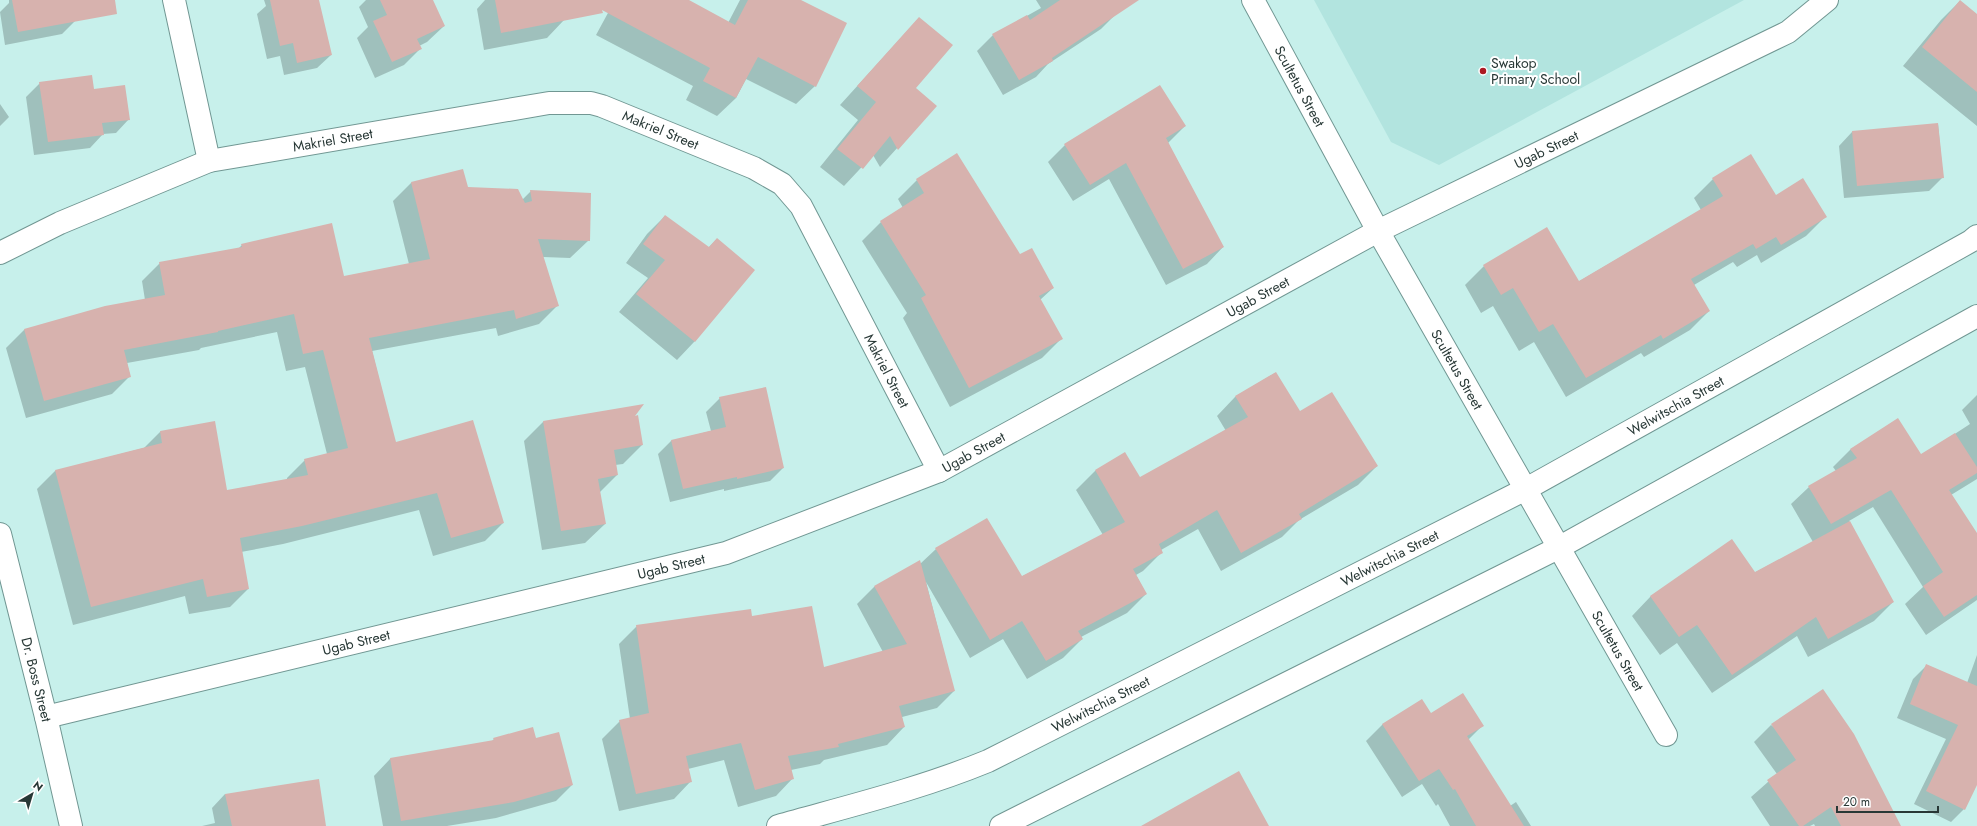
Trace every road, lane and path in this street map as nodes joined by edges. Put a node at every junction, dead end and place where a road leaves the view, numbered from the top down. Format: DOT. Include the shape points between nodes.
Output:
graph roads {
  1 [pos="174,0"];
  2 [pos="1253,0"];
  3 [pos="1827,0"];
  4 [pos="209,161"];
  5 [pos="1378,231"];
  6 [pos="1977,236"];
  7 [pos="0,253"];
  8 [pos="1977,316"];
  9 [pos="939,472"];
  10 [pos="1526,488"];
  11 [pos="0,534"];
  12 [pos="1558,548"];
  13 [pos="46,717"];
  14 [pos="1666,735"];
  15 [pos="71,826"];
  16 [pos="778,826"];
  17 [pos="1001,826"];
  1 -- 4 [label="street"];
  2 -- 5 [label="street, Scultetus Street"];
  3 -- 5 [label="street, Ugab Street" via="1788,32"];
  4 -- 7 [label="street, Makriel Street" via="60,223"];
  4 -- 9 [label="street, Makriel Street" via="549,103 577,103 602,106 754,168 782,184 801,206"];
  5 -- 9 [label="street, Ugab Street"];
  5 -- 10 [label="street, Scultetus Street"];
  6 -- 10 [label="street, Welwitschia Street"];
  8 -- 12 [label="street"];
  9 -- 13 [label="street, Ugab Street" via="726,553"];
  10 -- 12 [label="street, Scultetus Street"];
  10 -- 16 [label="street, Welwitschia Street" via="988,761 906,790"];
  11 -- 13 [label="street, Dr. Boss Street"];
  12 -- 14 [label="street, Scultetus Street"];
  12 -- 17 [label="street"];
  13 -- 15 [label="street, Dr. Boss Street"];
}
